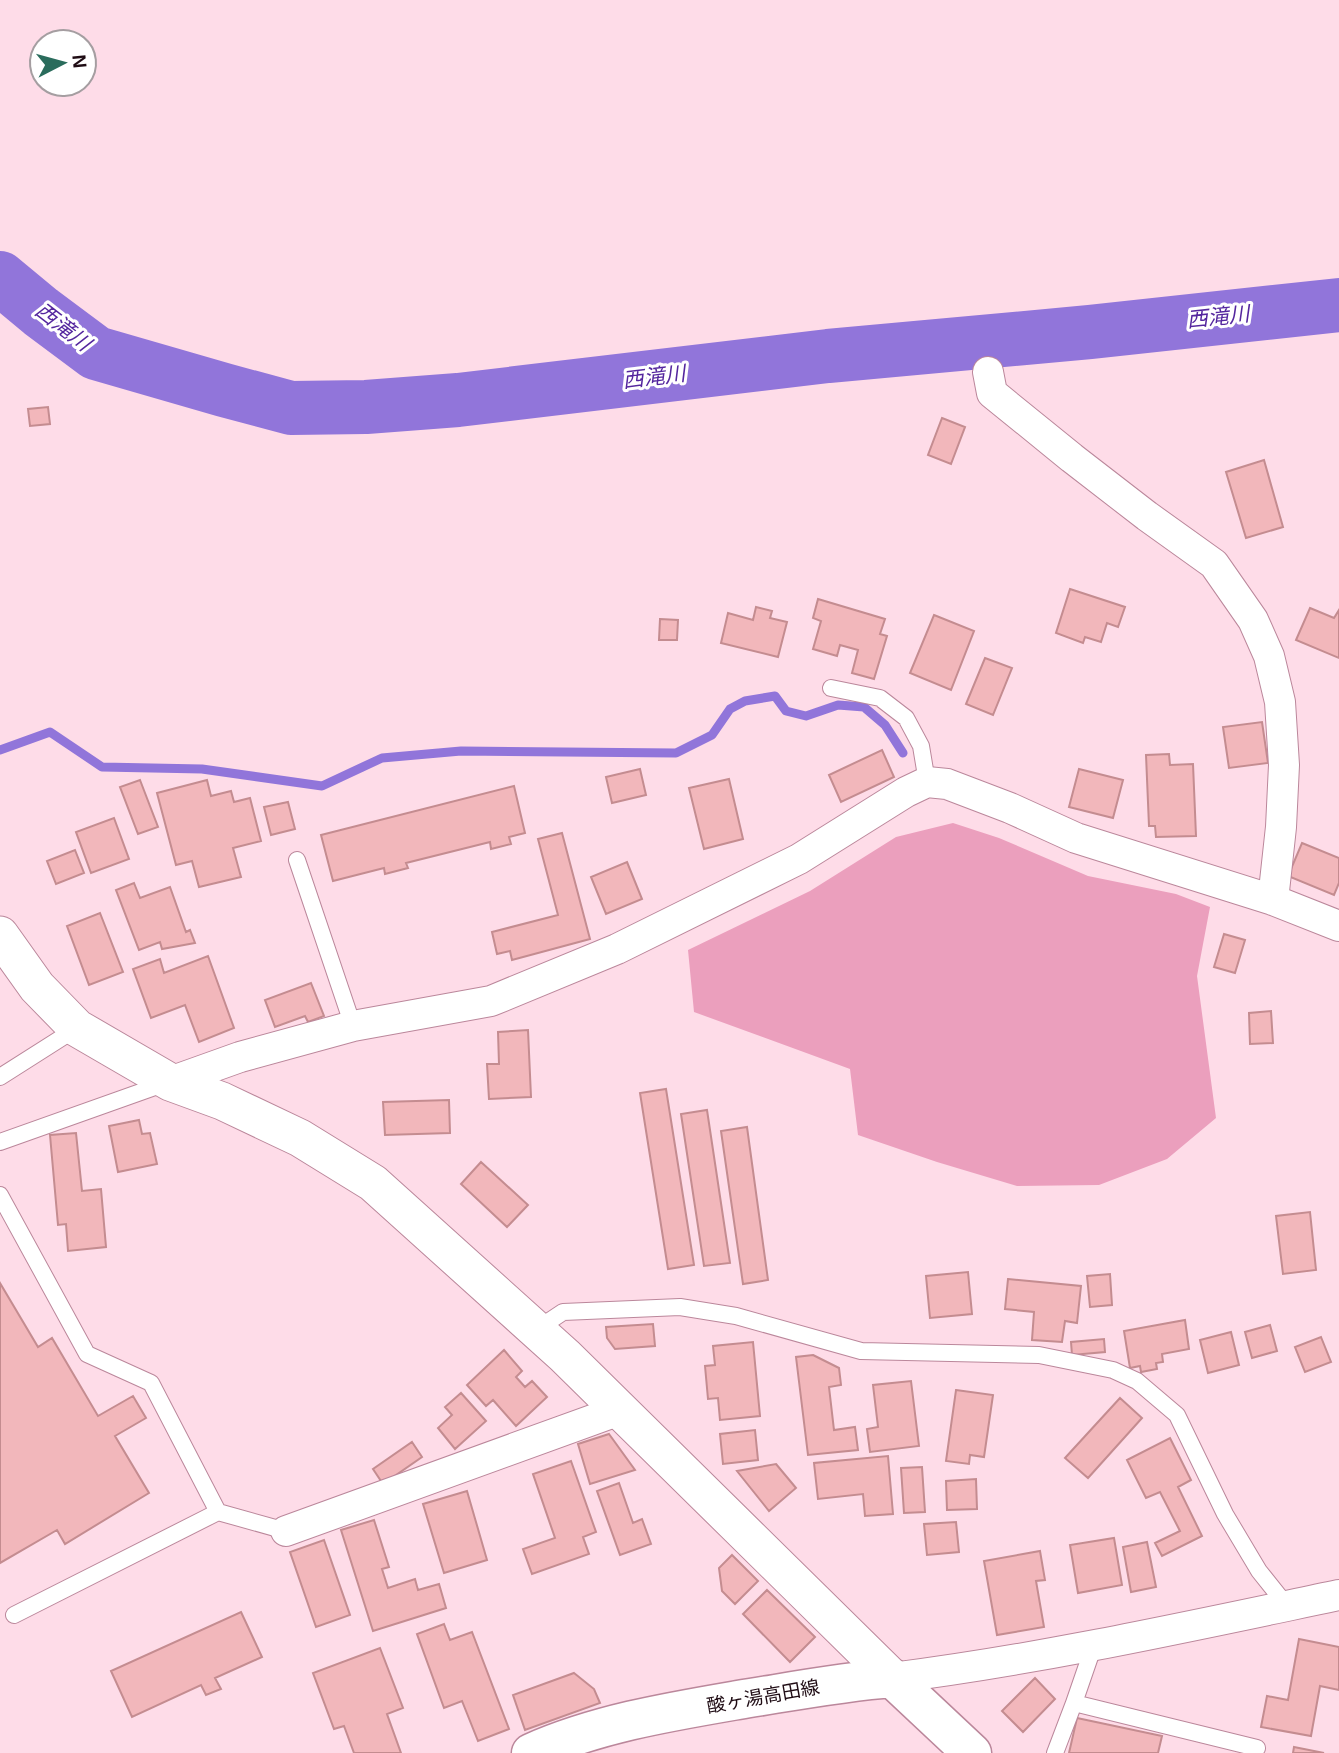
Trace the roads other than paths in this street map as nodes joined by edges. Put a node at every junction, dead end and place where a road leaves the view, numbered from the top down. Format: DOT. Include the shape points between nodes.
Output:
graph roads {
  1 [pos="988,372"];
  2 [pos="831,688"];
  3 [pos="927,782"];
  4 [pos="297,860"];
  5 [pos="1273,900"];
  6 [pos="1339,926"];
  7 [pos="0,935"];
  8 [pos="354,1026"];
  9 [pos="77,1028"];
  10 [pos="0,1077"];
  11 [pos="170,1082"];
  12 [pos="0,1142"];
  13 [pos="0,1195"];
  14 [pos="536,1330"];
  15 [pos="620,1410"];
  16 [pos="218,1512"];
  17 [pos="286,1531"];
  18 [pos="1339,1595"];
  19 [pos="1287,1606"];
  20 [pos="14,1615"];
  21 [pos="1094,1645"];
  22 [pos="892,1678"];
  23 [pos="1074,1703"];
  24 [pos="1257,1748"];
  25 [pos="531,1753"];
  26 [pos="972,1753"];
  27 [pos="1055,1753"];
  1 -- 5 [label="street" via="992,393 1214,564 1253,620 1269,656 1280,702 1284,765"];
  2 -- 3 [label="lane" via="880,698 906,718 921,746"];
  3 -- 5 [label="street" via="947,784 1076,838"];
  3 -- 8 [label="street" via="799,859 617,949 491,1001"];
  4 -- 8 [label="lane"];
  5 -- 6 [label="street"];
  7 -- 9 [label="street" via="37,987"];
  8 -- 11 [label="street" via="240,1057"];
  9 -- 10 [label="lane"];
  9 -- 11 [label="street"];
  11 -- 12 [label="lane"];
  11 -- 14 [label="street" via="300,1138 373,1183"];
  13 -- 16 [label="lane" via="87,1353 150,1383"];
  14 -- 15 [label="street"];
  14 -- 19 [label="lane" via="563,1312 680,1307 736,1317 861,1351 1039,1355 1113,1370 1137,1381 1177,1415 1225,1514 1259,1571"];
  15 -- 17 [label="street"];
  15 -- 22 [label="street"];
  16 -- 17 [label="lane"];
  16 -- 20 [label="lane"];
  18 -- 19 [label="street"];
  19 -- 21 [label="street"];
  21 -- 22 [label="street"];
  21 -- 23 [label="lane"];
  22 -- 25 [label="main road, 酸ヶ湯高田線" via="622,1722"];
  22 -- 26 [label="main road"];
  23 -- 24 [label="lane"];
  23 -- 27 [label="lane"];
}
